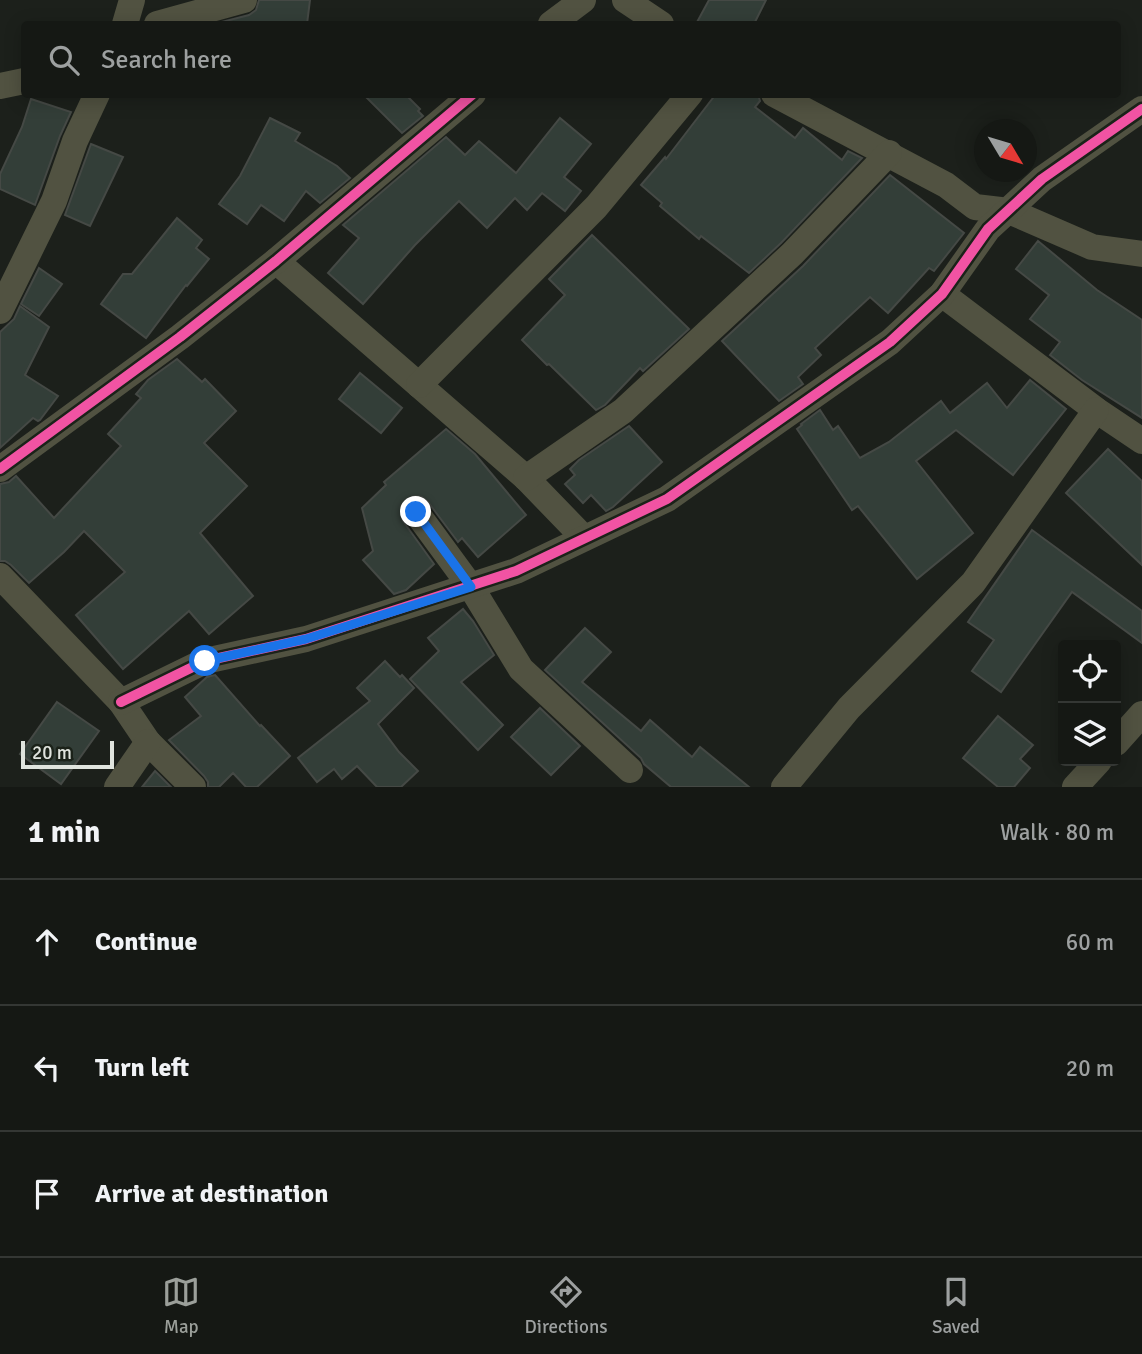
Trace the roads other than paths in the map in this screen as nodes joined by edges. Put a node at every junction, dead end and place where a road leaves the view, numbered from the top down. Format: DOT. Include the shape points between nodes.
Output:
graph roads {
  1 [pos="132,0"];
  2 [pos="244,0"];
  3 [pos="583,0"];
  4 [pos="625,0"];
  5 [pos="126,21"];
  6 [pos="168,21"];
  7 [pos="555,21"];
  8 [pos="656,21"];
  9 [pos="21,82"];
  10 [pos="0,86"];
  11 [pos="95,98"];
  12 [pos="468,98"];
  13 [pos="687,98"];
  14 [pos="782,98"];
  15 [pos="1142,110"];
  16 [pos="889,153"];
  17 [pos="1009,211"];
  18 [pos="1142,254"];
  19 [pos="276,261"];
  20 [pos="942,294"];
  21 [pos="0,311"];
  22 [pos="419,385"];
  23 [pos="1096,410"];
  24 [pos="1142,441"];
  25 [pos="0,469"];
  26 [pos="526,478"];
  27 [pos="416,512"];
  28 [pos="584,538"];
  29 [pos="0,576"];
  30 [pos="471,587"];
  31 [pos="121,702"];
  32 [pos="1142,714"];
  33 [pos="1121,737"];
  34 [pos="148,743"];
  35 [pos="1094,766"];
  36 [pos="630,770"];
  37 [pos="117,787"];
  38 [pos="193,787"];
  39 [pos="784,787"];
  40 [pos="1075,787"];
  1 -- 5 [label="street"];
  2 -- 6 [label="street"];
  3 -- 7 [label="street"];
  4 -- 8 [label="street"];
  9 -- 10 [label="street"];
  11 -- 21 [label="street" via="54,201"];
  12 -- 19 [label="street"];
  13 -- 22 [label="street" via="596,207"];
  14 -- 16 [label="street"];
  15 -- 17 [label="street" via="1042,179"];
  16 -- 17 [label="street" via="975,207"];
  16 -- 26 [label="street" via="792,254 623,411"];
  17 -- 18 [label="street" via="1092,247"];
  17 -- 20 [label="street" via="988,229"];
  19 -- 22 [label="street"];
  19 -- 25 [label="street"];
  20 -- 23 [label="street"];
  20 -- 28 [label="street" via="890,342 667,499"];
  22 -- 26 [label="street"];
  23 -- 24 [label="street"];
  23 -- 39 [label="street" via="974,583 849,708"];
  26 -- 28 [label="street"];
  27 -- 30 [label="street"];
  28 -- 30 [label="street"];
  29 -- 31 [label="street"];
  30 -- 31 [label="street" via="306,639 205,661"];
  30 -- 36 [label="street" via="521,669"];
  31 -- 34 [label="street"];
  32 -- 33 [label="street"];
  34 -- 37 [label="street"];
  34 -- 38 [label="street"];
  35 -- 40 [label="street"];
}
